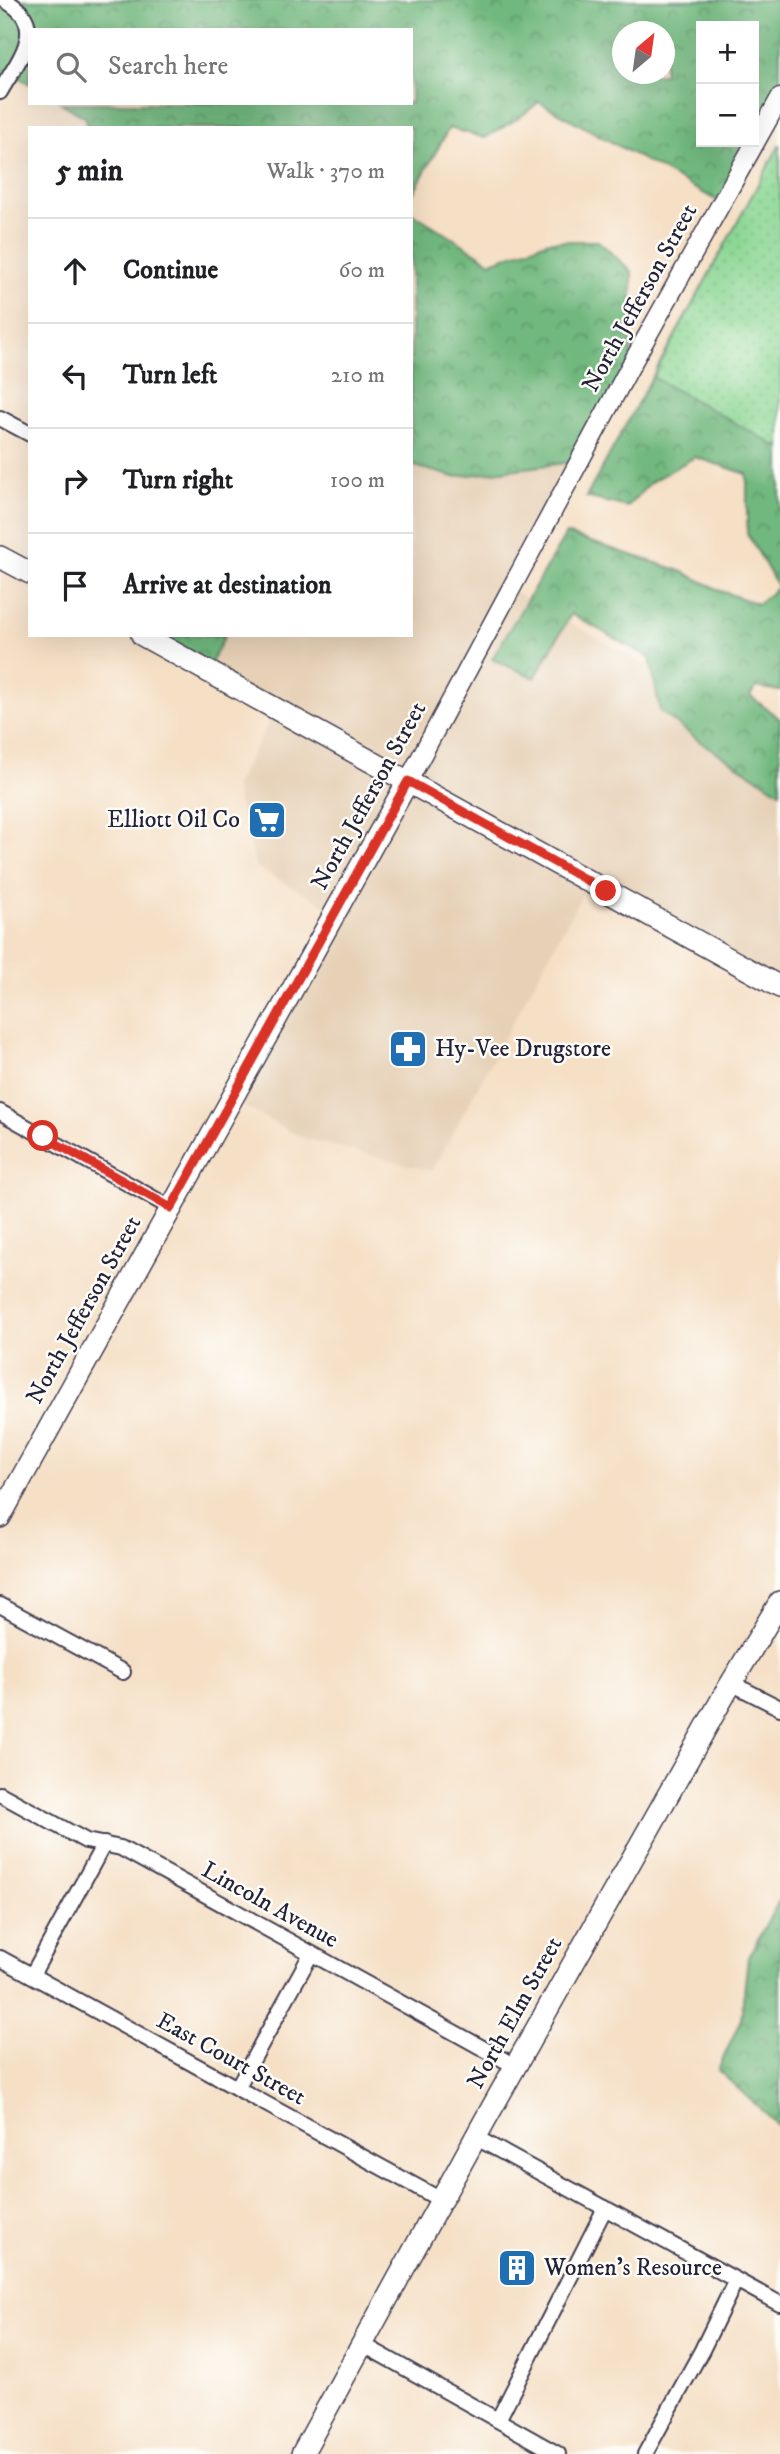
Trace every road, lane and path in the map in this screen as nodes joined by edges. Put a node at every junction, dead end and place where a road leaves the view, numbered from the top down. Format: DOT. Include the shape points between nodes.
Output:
graph roads {
  1 [pos="4,0"];
  2 [pos="29,28"];
  3 [pos="28,41"];
  4 [pos="0,92"];
  5 [pos="780,98"];
  6 [pos="0,418"];
  7 [pos="28,433"];
  8 [pos="0,556"];
  9 [pos="28,572"];
  10 [pos="146,637"];
  11 [pos="408,781"];
  12 [pos="780,987"];
  13 [pos="0,1112"];
  14 [pos="171,1208"];
  15 [pos="0,1517"];
  16 [pos="780,1602"];
  17 [pos="0,1605"];
  18 [pos="123,1672"];
  19 [pos="731,1683"];
  20 [pos="780,1708"];
  21 [pos="0,1794"];
  22 [pos="104,1844"];
  23 [pos="311,1954"];
  24 [pos="0,1958"];
  25 [pos="32,1975"];
  26 [pos="515,2066"];
  27 [pos="237,2088"];
  28 [pos="475,2137"];
  29 [pos="441,2200"];
  30 [pos="605,2208"];
  31 [pos="736,2280"];
  32 [pos="780,2304"];
  33 [pos="362,2344"];
  34 [pos="498,2420"];
  35 [pos="302,2454"];
  36 [pos="558,2454"];
  37 [pos="645,2454"];
  1 -- 2 [label="street" via="19,10"];
  3 -- 4 [label="street"];
  5 -- 11 [label="street, North Jefferson Street"];
  6 -- 7 [label="street"];
  8 -- 9 [label="main road"];
  10 -- 11 [label="main road"];
  11 -- 12 [label="main road"];
  11 -- 14 [label="main road, North Jefferson Street"];
  13 -- 14 [label="street"];
  14 -- 15 [label="main road, North Jefferson Street"];
  16 -- 19 [label="main road, North Elm Street"];
  17 -- 18 [label="street"];
  19 -- 20 [label="street"];
  19 -- 26 [label="main road, North Elm Street"];
  21 -- 22 [label="street, Lincoln Avenue" via="86,1841"];
  22 -- 23 [label="street, Lincoln Avenue" via="121,1847"];
  22 -- 25 [label="street"];
  23 -- 26 [label="street, Lincoln Avenue"];
  23 -- 27 [label="street"];
  24 -- 25 [label="street, East Court Street"];
  25 -- 27 [label="street, East Court Street"];
  26 -- 28 [label="main road, North Elm Street"];
  27 -- 29 [label="street, East Court Street"];
  28 -- 29 [label="main road, North Elm Street"];
  28 -- 30 [label="street"];
  29 -- 33 [label="main road, North Elm Street"];
  30 -- 31 [label="street"];
  30 -- 34 [label="street"];
  31 -- 32 [label="street"];
  31 -- 37 [label="street"];
  33 -- 34 [label="street"];
  33 -- 35 [label="main road, North Elm Street"];
  34 -- 36 [label="street"];
}
